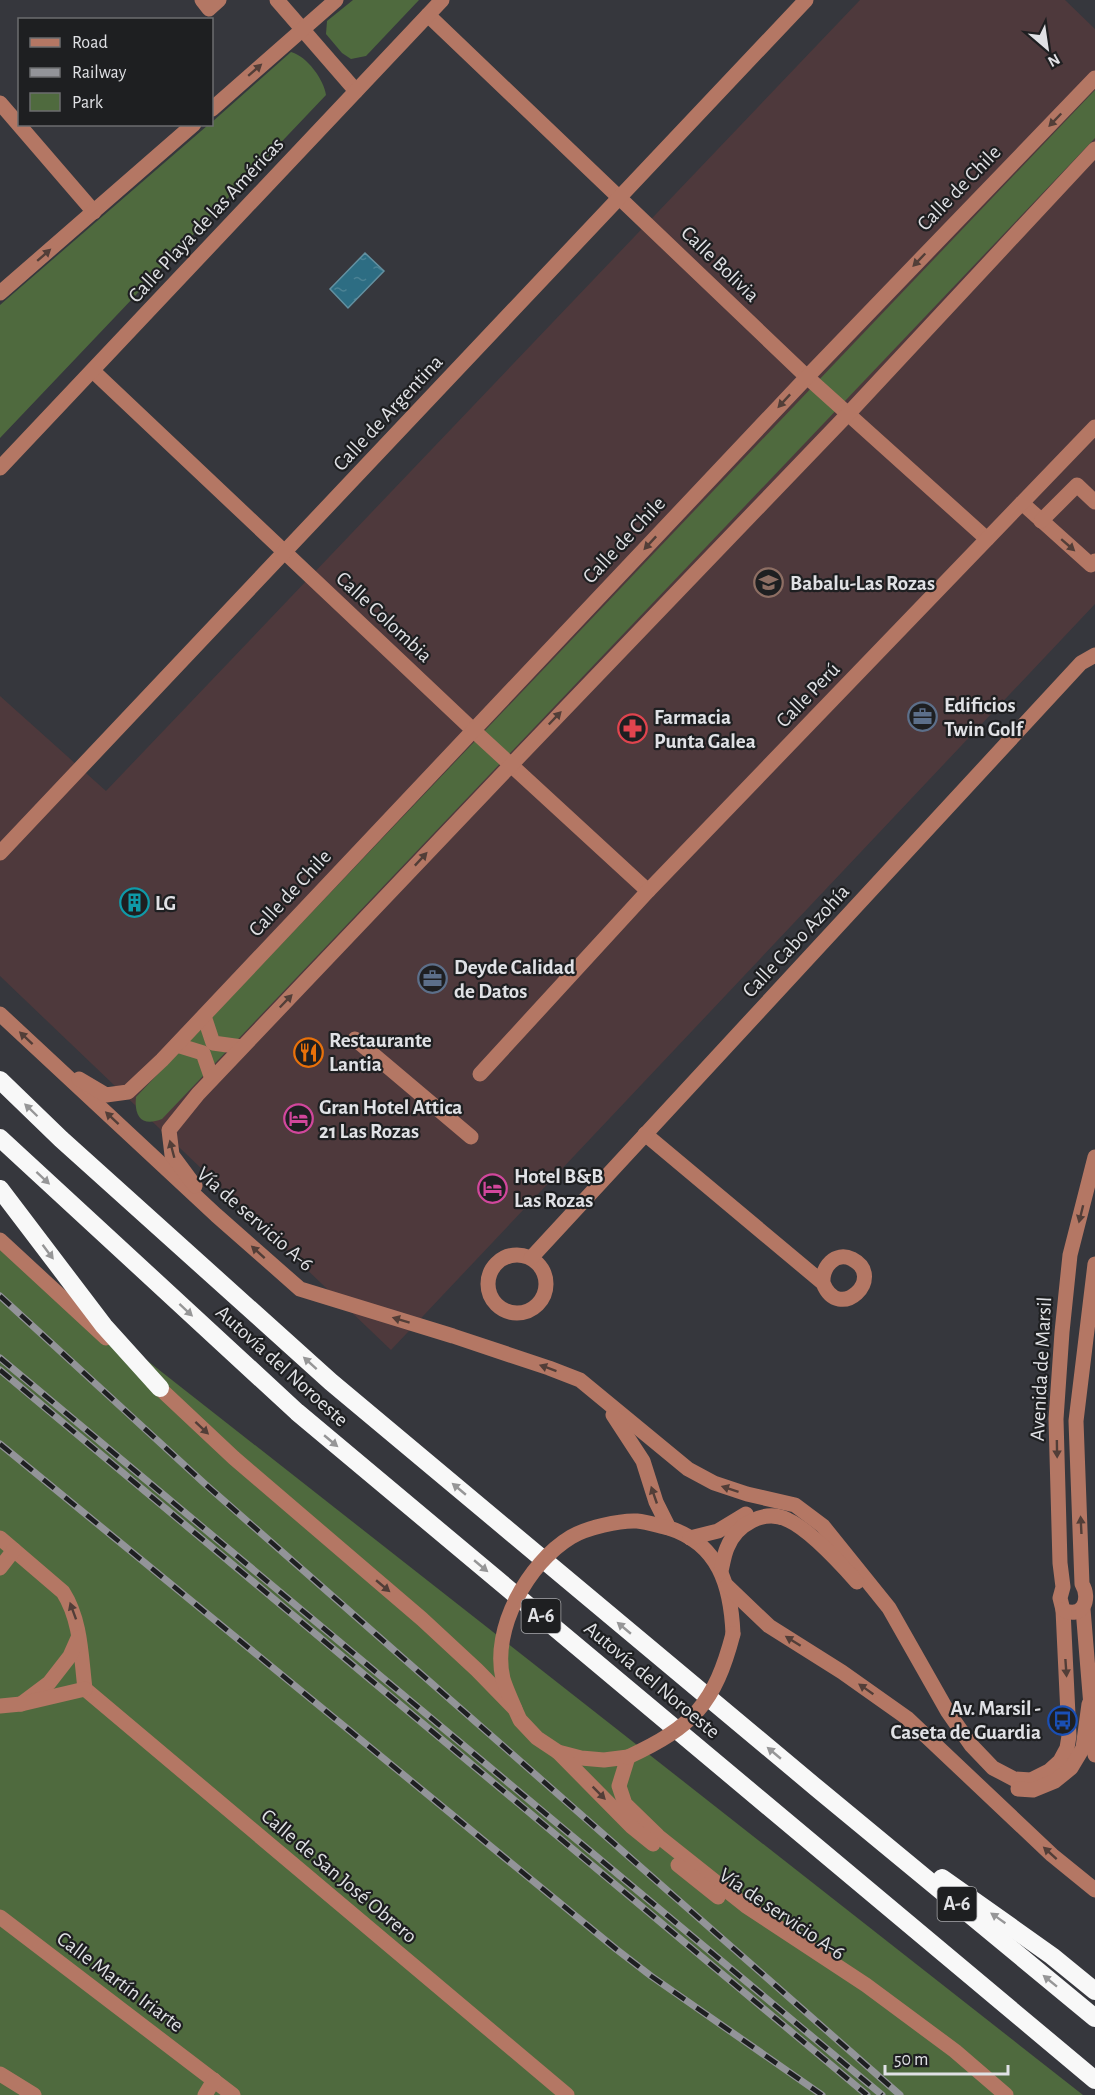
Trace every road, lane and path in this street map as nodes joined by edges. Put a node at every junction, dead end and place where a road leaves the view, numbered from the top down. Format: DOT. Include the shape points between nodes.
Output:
graph roads {
  1 [pos="202,0"];
  2 [pos="219,0"];
  3 [pos="277,0"];
  4 [pos="336,0"];
  5 [pos="442,0"];
  6 [pos="806,0"];
  7 [pos="428,15"];
  8 [pos="302,29"];
  9 [pos="1095,78"];
  10 [pos="356,91"];
  11 [pos="1095,95"];
  12 [pos="1078,96"];
  13 [pos="0,103"];
  14 [pos="213,108"];
  15 [pos="18,124"];
  16 [pos="20,126"];
  17 [pos="192,126"];
  18 [pos="1095,149"];
  19 [pos="620,198"];
  20 [pos="94,212"];
  21 [pos="0,293"];
  22 [pos="93,371"];
  23 [pos="807,377"];
  24 [pos="848,414"];
  25 [pos="1095,427"];
  26 [pos="0,468"];
  27 [pos="1038,486"];
  28 [pos="1095,502"];
  29 [pos="1022,503"];
  30 [pos="1058,504"];
  31 [pos="1041,521"];
  32 [pos="987,539"];
  33 [pos="285,552"];
  34 [pos="1095,561"];
  35 [pos="1095,655"];
  36 [pos="473,730"];
  37 [pos="510,765"];
  38 [pos="0,853"];
  39 [pos="648,891"];
  40 [pos="0,1014"];
  41 [pos="204,1016"];
  42 [pos="355,1039"];
  43 [pos="177,1045"];
  44 [pos="242,1047"];
  45 [pos="52,1063"];
  46 [pos="480,1074"];
  47 [pos="212,1079"];
  48 [pos="0,1080"];
  49 [pos="645,1134"];
  50 [pos="471,1137"];
  51 [pos="0,1138"];
  52 [pos="1095,1157"];
  53 [pos="0,1188"];
  54 [pos="216,1215"];
  55 [pos="0,1240"];
  56 [pos="531,1258"];
  57 [pos="1095,1264"];
  58 [pos="823,1283"];
  59 [pos="160,1388"];
  60 [pos="599,1395"];
  61 [pos="669,1528"];
  62 [pos="0,1538"];
  63 [pos="690,1538"];
  64 [pos="14,1550"];
  65 [pos="0,1568"];
  66 [pos="721,1570"];
  67 [pos="861,1574"];
  68 [pos="1082,1584"];
  69 [pos="727,1586"];
  70 [pos="1063,1587"];
  71 [pos="1083,1609"];
  72 [pos="1063,1610"];
  73 [pos="78,1638"];
  74 [pos="85,1689"];
  75 [pos="21,1704"];
  76 [pos="1089,1704"];
  77 [pos="0,1706"];
  78 [pos="515,1709"];
  79 [pos="558,1752"];
  80 [pos="1095,1755"];
  81 [pos="628,1757"];
  82 [pos="819,1790"];
  83 [pos="1095,1890"];
  84 [pos="0,1917"];
  85 [pos="1095,1991"];
  86 [pos="1095,2018"];
  87 [pos="0,2074"];
  88 [pos="214,2080"];
  89 [pos="1095,2080"];
  90 [pos="34,2095"];
  91 [pos="205,2095"];
  92 [pos="233,2095"];
  93 [pos="567,2095"];
  94 [pos="994,2095"];
  95 [pos="1006,2095"];
  1 -- 2 [label="street" via="209,9"];
  3 -- 8 [label="street"];
  4 -- 8 [label="street"];
  5 -- 7 [label="street, Calle Playa de las Américas"];
  6 -- 19 [label="street, Calle de Argentina"];
  7 -- 10 [label="street, Calle Playa de las Américas"];
  7 -- 19 [label="street, Calle Bolivia"];
  8 -- 10 [label="street"];
  14 -- 8 [label="street, one-way"];
  9 -- 12 [label="street, Calle de Chile"];
  10 -- 22 [label="street, Calle Playa de las Américas"];
  11 -- 12 [label="street"];
  12 -- 23 [label="street, Calle de Chile, one-way"];
  13 -- 15 [label="street"];
  16 -- 20 [label="street"];
  17 -- 20 [label="street"];
  18 -- 24 [label="street"];
  19 -- 23 [label="street, Calle Bolivia"];
  19 -- 33 [label="street, Calle de Argentina"];
  21 -- 20 [label="street, one-way"];
  22 -- 26 [label="street, Calle Playa de las Américas"];
  22 -- 33 [label="street, Calle Colombia"];
  23 -- 24 [label="street, Calle Bolivia"];
  23 -- 36 [label="street, Calle de Chile, one-way"];
  24 -- 32 [label="street, Calle Bolivia"];
  37 -- 24 [label="street, one-way"];
  25 -- 27 [label="street, Calle Perú"];
  27 -- 29 [label="street, Calle Perú"];
  27 -- 30 [label="street"];
  28 -- 30 [label="street" via="1077,485"];
  29 -- 31 [label="street"];
  29 -- 32 [label="street, Calle Perú"];
  30 -- 31 [label="street"];
  31 -- 34 [label="street, one-way" via="1091,565"];
  32 -- 39 [label="street, Calle Perú"];
  33 -- 36 [label="street, Calle Colombia"];
  33 -- 38 [label="street, Calle de Argentina"];
  35 -- 49 [label="street, Calle Cabo Azohía" via="1082,663"];
  36 -- 37 [label="street, Calle Colombia"];
  36 -- 41 [label="street, Calle de Chile"];
  37 -- 39 [label="street, Calle Colombia"];
  44 -- 37 [label="street, one-way"];
  39 -- 46 [label="street, Calle Perú"];
  45 -- 40 [label="street, Vía de servicio A-6, one-way"];
  41 -- 43 [label="street, Calle de Chile"];
  41 -- 44 [label="street" via="213,1043"];
  42 -- 50 [label="street"];
  43 -- 45 [label="street, Calle de Chile" via="128,1092 106,1095"];
  43 -- 47 [label="street" via="203,1053"];
  44 -- 47 [label="street"];
  54 -- 45 [label="street, Vía de servicio A-6, one-way"];
  54 -- 47 [label="street, one-way" via="172,1155 169,1130"];
  82 -- 48 [label="highway, Autovía del Noroeste / A-6, one-way" via="331,1382"];
  49 -- 56 [label="street, Calle Cabo Azohía"];
  49 -- 58 [label="street"];
  51 -- 89 [label="highway, Autovía del Noroeste / A-6, one-way" via="297,1412"];
  52 -- 70 [label="street, Avenida de Marsil, one-way" via="1070,1255 1062,1332 1056,1419"];
  53 -- 59 [label="highway, one-way" via="104,1326"];
  60 -- 54 [label="street, Vía de servicio A-6, one-way" via="580,1380 549,1368 300,1289"];
  55 -- 59 [label="street"];
  68 -- 57 [label="street, Avenida de Marsil, one-way" via="1076,1421"];
  59 -- 78 [label="street, one-way" via="234,1458 422,1619"];
  61 -- 60 [label="street, Vía de servicio A-6, one-way" via="643,1461"];
  67 -- 60 [label="street, Vía de servicio A-6, one-way" via="823,1526 795,1505 705,1479"];
  61 -- 63 [label="street"];
  61 -- 78 [label="street, bridge" via="637,1521 603,1526 572,1537 546,1557 509,1612 502,1644 503,1678"];
  62 -- 64 [label="street"];
  63 -- 66 [label="street" via="708,1552"];
  63 -- 67 [label="street, Vía de servicio A-6" via="718,1531 753,1510 786,1510 809,1524"];
  64 -- 65 [label="street"];
  73 -- 64 [label="street, one-way" via="76,1616 63,1592"];
  66 -- 69 [label="street"];
  66 -- 76 [label="street" via="727,1547 739,1529 756,1519 787,1519 808,1534 855,1580 880,1613 963,1750 982,1771 1016,1789 1034,1790 1071,1768 1083,1748"];
  72 -- 67 [label="street, Vía de servicio A-6, one-way" via="1069,1736 1066,1748 1050,1771 1031,1779 1014,1779 993,1768 971,1745 889,1608"];
  68 -- 70 [label="street" via="1073,1582"];
  68 -- 71 [label="street" via="1087,1596"];
  69 -- 81 [label="street, bridge" via="733,1634 710,1697 687,1722 659,1743"];
  83 -- 69 [label="street, one-way" via="1052,1855 907,1718 769,1626"];
  70 -- 72 [label="street"];
  71 -- 72 [label="street"];
  71 -- 76 [label="street"];
  73 -- 74 [label="street"];
  73 -- 75 [label="street" via="70,1656 49,1683"];
  74 -- 75 [label="street"];
  74 -- 93 [label="street, Calle de San José Obrero"];
  75 -- 77 [label="street"];
  76 -- 80 [label="street"];
  78 -- 79 [label="street" via="528,1730"];
  79 -- 81 [label="street" via="604,1760"];
  79 -- 94 [label="street, Vía de servicio A-6, one-way" via="633,1827 697,1881 858,1990"];
  81 -- 95 [label="street, Vía de servicio A-6" via="619,1786 625,1804 658,1836 746,1906 866,1985"];
  85 -- 82 [label="highway, one-way"];
  86 -- 82 [label="highway, Autovía del Noroeste / A-6, one-way"];
  84 -- 88 [label="street, Calle Martín Iriarte"];
  87 -- 90 [label="street"];
  88 -- 91 [label="street"];
  88 -- 92 [label="street, Calle Martín Iriarte"];
}
